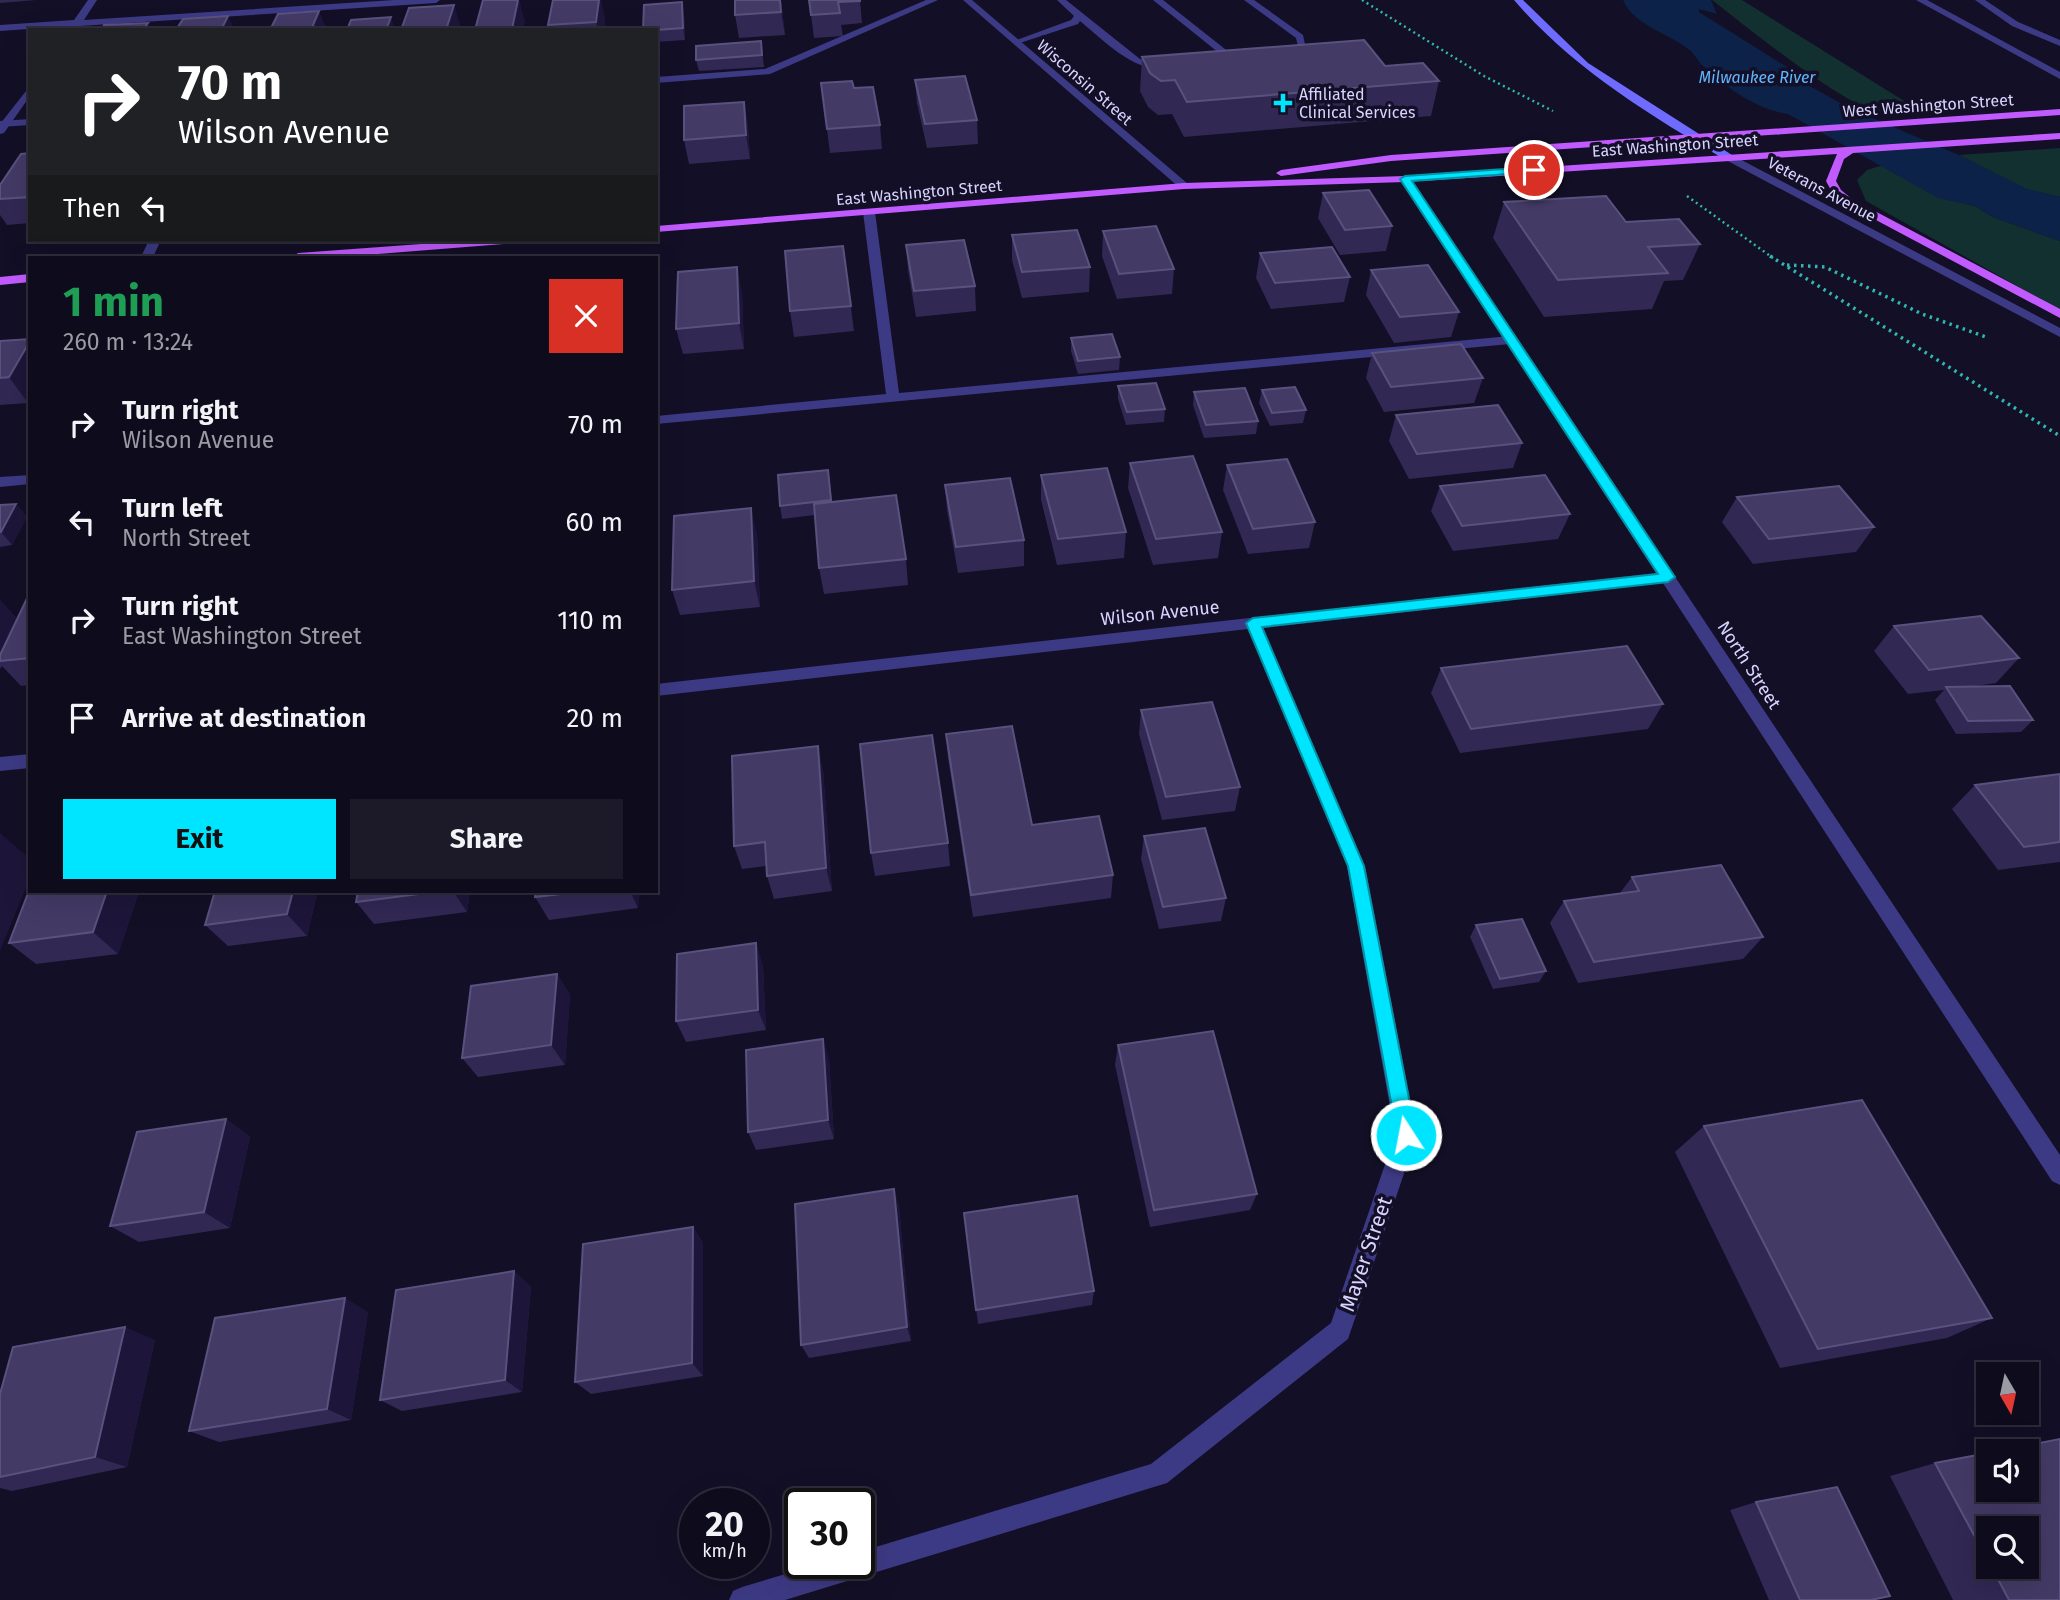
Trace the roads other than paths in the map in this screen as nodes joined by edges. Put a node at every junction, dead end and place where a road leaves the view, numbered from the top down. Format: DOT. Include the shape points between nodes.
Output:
graph roads {
  1 [pos="93,0"];
  2 [pos="436,0"];
  3 [pos="934,0"];
  4 [pos="967,0"];
  5 [pos="1060,0"];
  6 [pos="1157,0"];
  7 [pos="1248,0"];
  8 [pos="1518,0"];
  9 [pos="1920,0"];
  10 [pos="1979,0"];
  11 [pos="1079,15"];
  12 [pos="75,26"];
  13 [pos="0,28"];
  14 [pos="1017,43"];
  15 [pos="2060,43"];
  16 [pos="1272,56"];
  17 [pos="1245,58"];
  18 [pos="1232,59"];
  19 [pos="1218,60"];
  20 [pos="1178,63"];
  21 [pos="2060,76"];
  22 [pos="658,80"];
  23 [pos="28,92"];
  24 [pos="2060,112"];
  25 [pos="28,122"];
  26 [pos="2,126"];
  27 [pos="1799,130"];
  28 [pos="2060,136"];
  29 [pos="1696,137"];
  30 [pos="1840,152"];
  31 [pos="1728,157"];
  32 [pos="1405,179"];
  33 [pos="1184,186"];
  34 [pos="869,212"];
  35 [pos="658,229"];
  36 [pos="495,242"];
  37 [pos="342,256"];
  38 [pos="28,278"];
  39 [pos="0,281"];
  40 [pos="2060,314"];
  41 [pos="2060,333"];
  42 [pos="1510,340"];
  43 [pos="893,398"];
  44 [pos="658,420"];
  45 [pos="28,479"];
  46 [pos="0,482"];
  47 [pos="1668,577"];
  48 [pos="1253,623"];
  49 [pos="658,690"];
  50 [pos="28,761"];
  51 [pos="0,764"];
  52 [pos="2060,1174"];
  53 [pos="742,1600"];
  1 -- 12 [label="street"];
  2 -- 12 [label="street"];
  3 -- 22 [label="street" via="767,72"];
  4 -- 14 [label="street, Wisconsin Street"];
  5 -- 11 [label="street"];
  6 -- 18 [label="street"];
  7 -- 16 [label="street" via="1300,37 1303,47"];
  8 -- 29 [label="street, Veterans Avenue" via="1586,65"];
  9 -- 21 [label="street"];
  10 -- 15 [label="street" via="2015,24"];
  11 -- 14 [label="street" via="1068,27"];
  11 -- 20 [label="street" via="1137,62"];
  12 -- 13 [label="street"];
  14 -- 33 [label="street, Wisconsin Street"];
  17 -- 18 [label="street"];
  18 -- 19 [label="street"];
  23 -- 26 [label="street"];
  24 -- 27 [label="main road, West Washington Street"];
  25 -- 26 [label="street"];
  27 -- 29 [label="main road, East Washington Street"];
  28 -- 30 [label="main road"];
  29 -- 31 [label="street, Veterans Avenue"];
  29 -- 33 [label="main road, East Washington Street" via="1391,158"];
  30 -- 31 [label="main road, East Washington Street"];
  30 -- 40 [label="main road" via="1831,181 1848,201"];
  31 -- 32 [label="main road, East Washington Street"];
  31 -- 41 [label="street, Veterans Avenue"];
  32 -- 33 [label="main road, East Washington Street"];
  32 -- 42 [label="street, North Street"];
  33 -- 34 [label="main road, East Washington Street"];
  34 -- 35 [label="main road, East Washington Street"];
  34 -- 43 [label="street"];
  36 -- 37 [label="main road"];
  38 -- 39 [label="main road"];
  42 -- 43 [label="street"];
  42 -- 47 [label="street, North Street"];
  43 -- 44 [label="street"];
  45 -- 46 [label="street"];
  47 -- 48 [label="street, Wilson Avenue"];
  47 -- 52 [label="street, North Street"];
  48 -- 49 [label="street, Wilson Avenue"];
  48 -- 53 [label="street, Mayer Street" via="1356,866 1406,1135 1340,1331 1158,1474"];
  50 -- 51 [label="street"];
}
